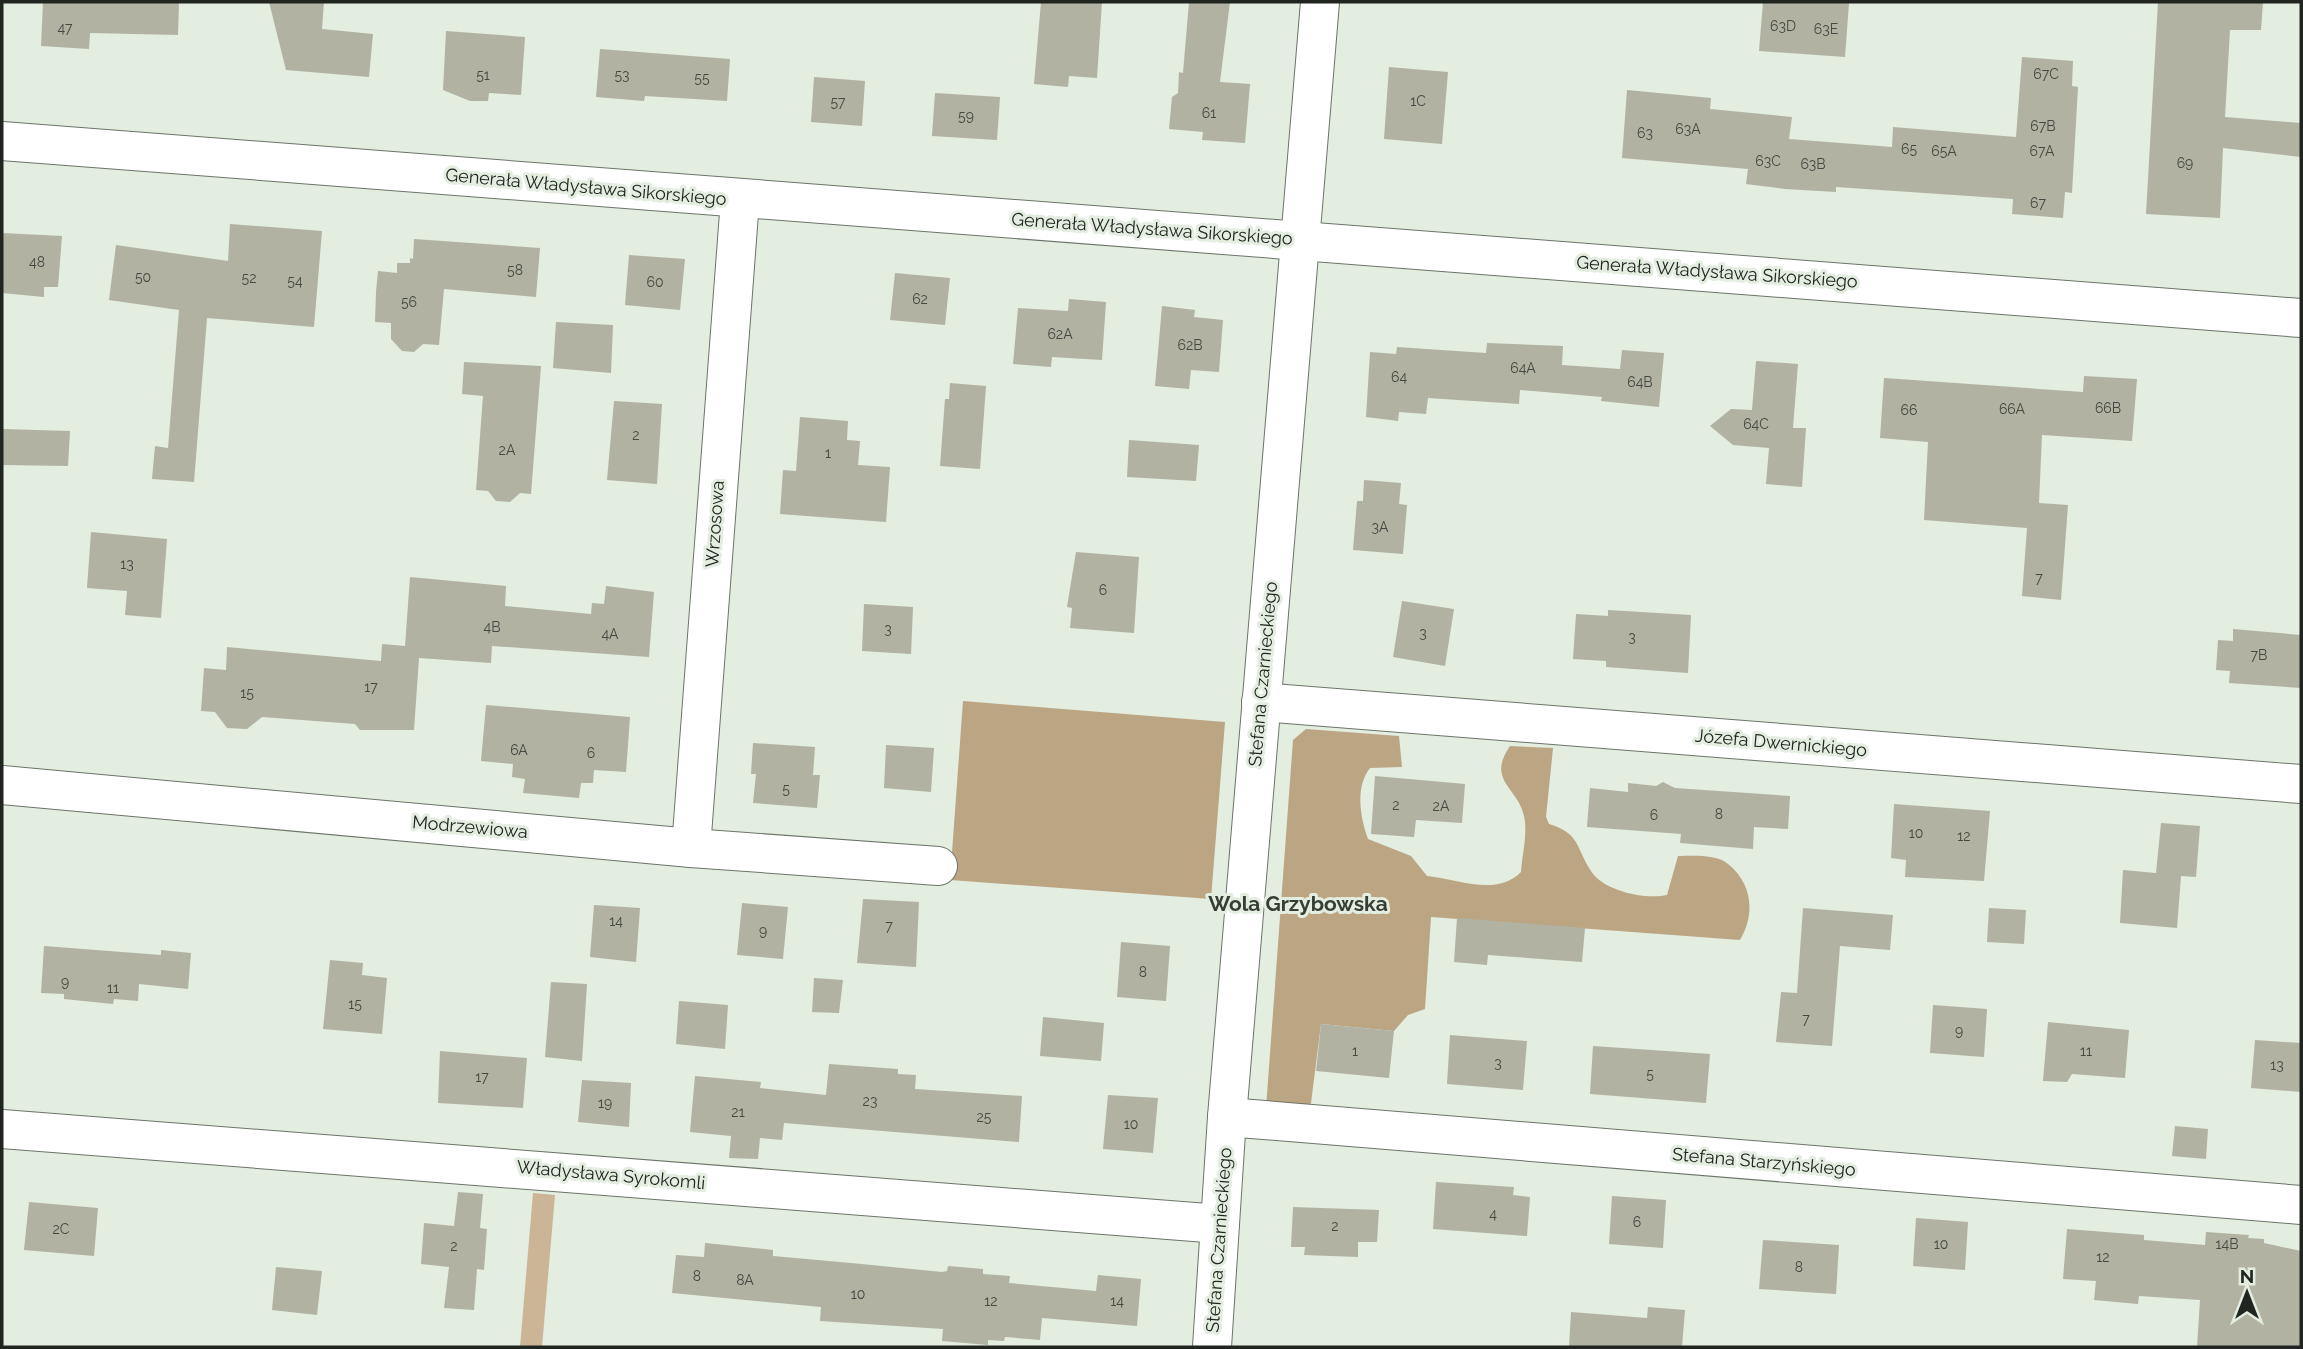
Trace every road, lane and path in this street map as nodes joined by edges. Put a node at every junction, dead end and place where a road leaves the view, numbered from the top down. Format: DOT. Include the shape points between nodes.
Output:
graph roads {
  1 [pos="1320,2"];
  2 [pos="2,141"];
  3 [pos="740,200"];
  4 [pos="1302,240"];
  5 [pos="2301,318"];
  6 [pos="1261,702"];
  7 [pos="2301,784"];
  8 [pos="2,785"];
  9 [pos="691,848"];
  10 [pos="938,866"];
  11 [pos="1227,1117"];
  12 [pos="2,1129"];
  13 [pos="2301,1205"];
  14 [pos="1220,1224"];
  15 [pos="1212,1347"];
  1 -- 4 [label="street, Stefana Czarnieckiego"];
  2 -- 3 [label="street, Generała Władysława Sikorskiego"];
  3 -- 4 [label="street, Generała Władysława Sikorskiego"];
  3 -- 9 [label="street, Wrzosowa"];
  4 -- 5 [label="street, Generała Władysława Sikorskiego"];
  4 -- 6 [label="street, Stefana Czarnieckiego"];
  6 -- 7 [label="street, Józefa Dwernickiego"];
  6 -- 11 [label="street, Stefana Czarnieckiego"];
  8 -- 9 [label="street, Modrzewiowa"];
  9 -- 10 [label="street, Modrzewiowa"];
  11 -- 13 [label="street, Stefana Starzyńskiego"];
  11 -- 14 [label="street, Stefana Czarnieckiego"];
  12 -- 14 [label="street, Władysława Syrokomli"];
  14 -- 15 [label="street, Stefana Czarnieckiego"];
}
